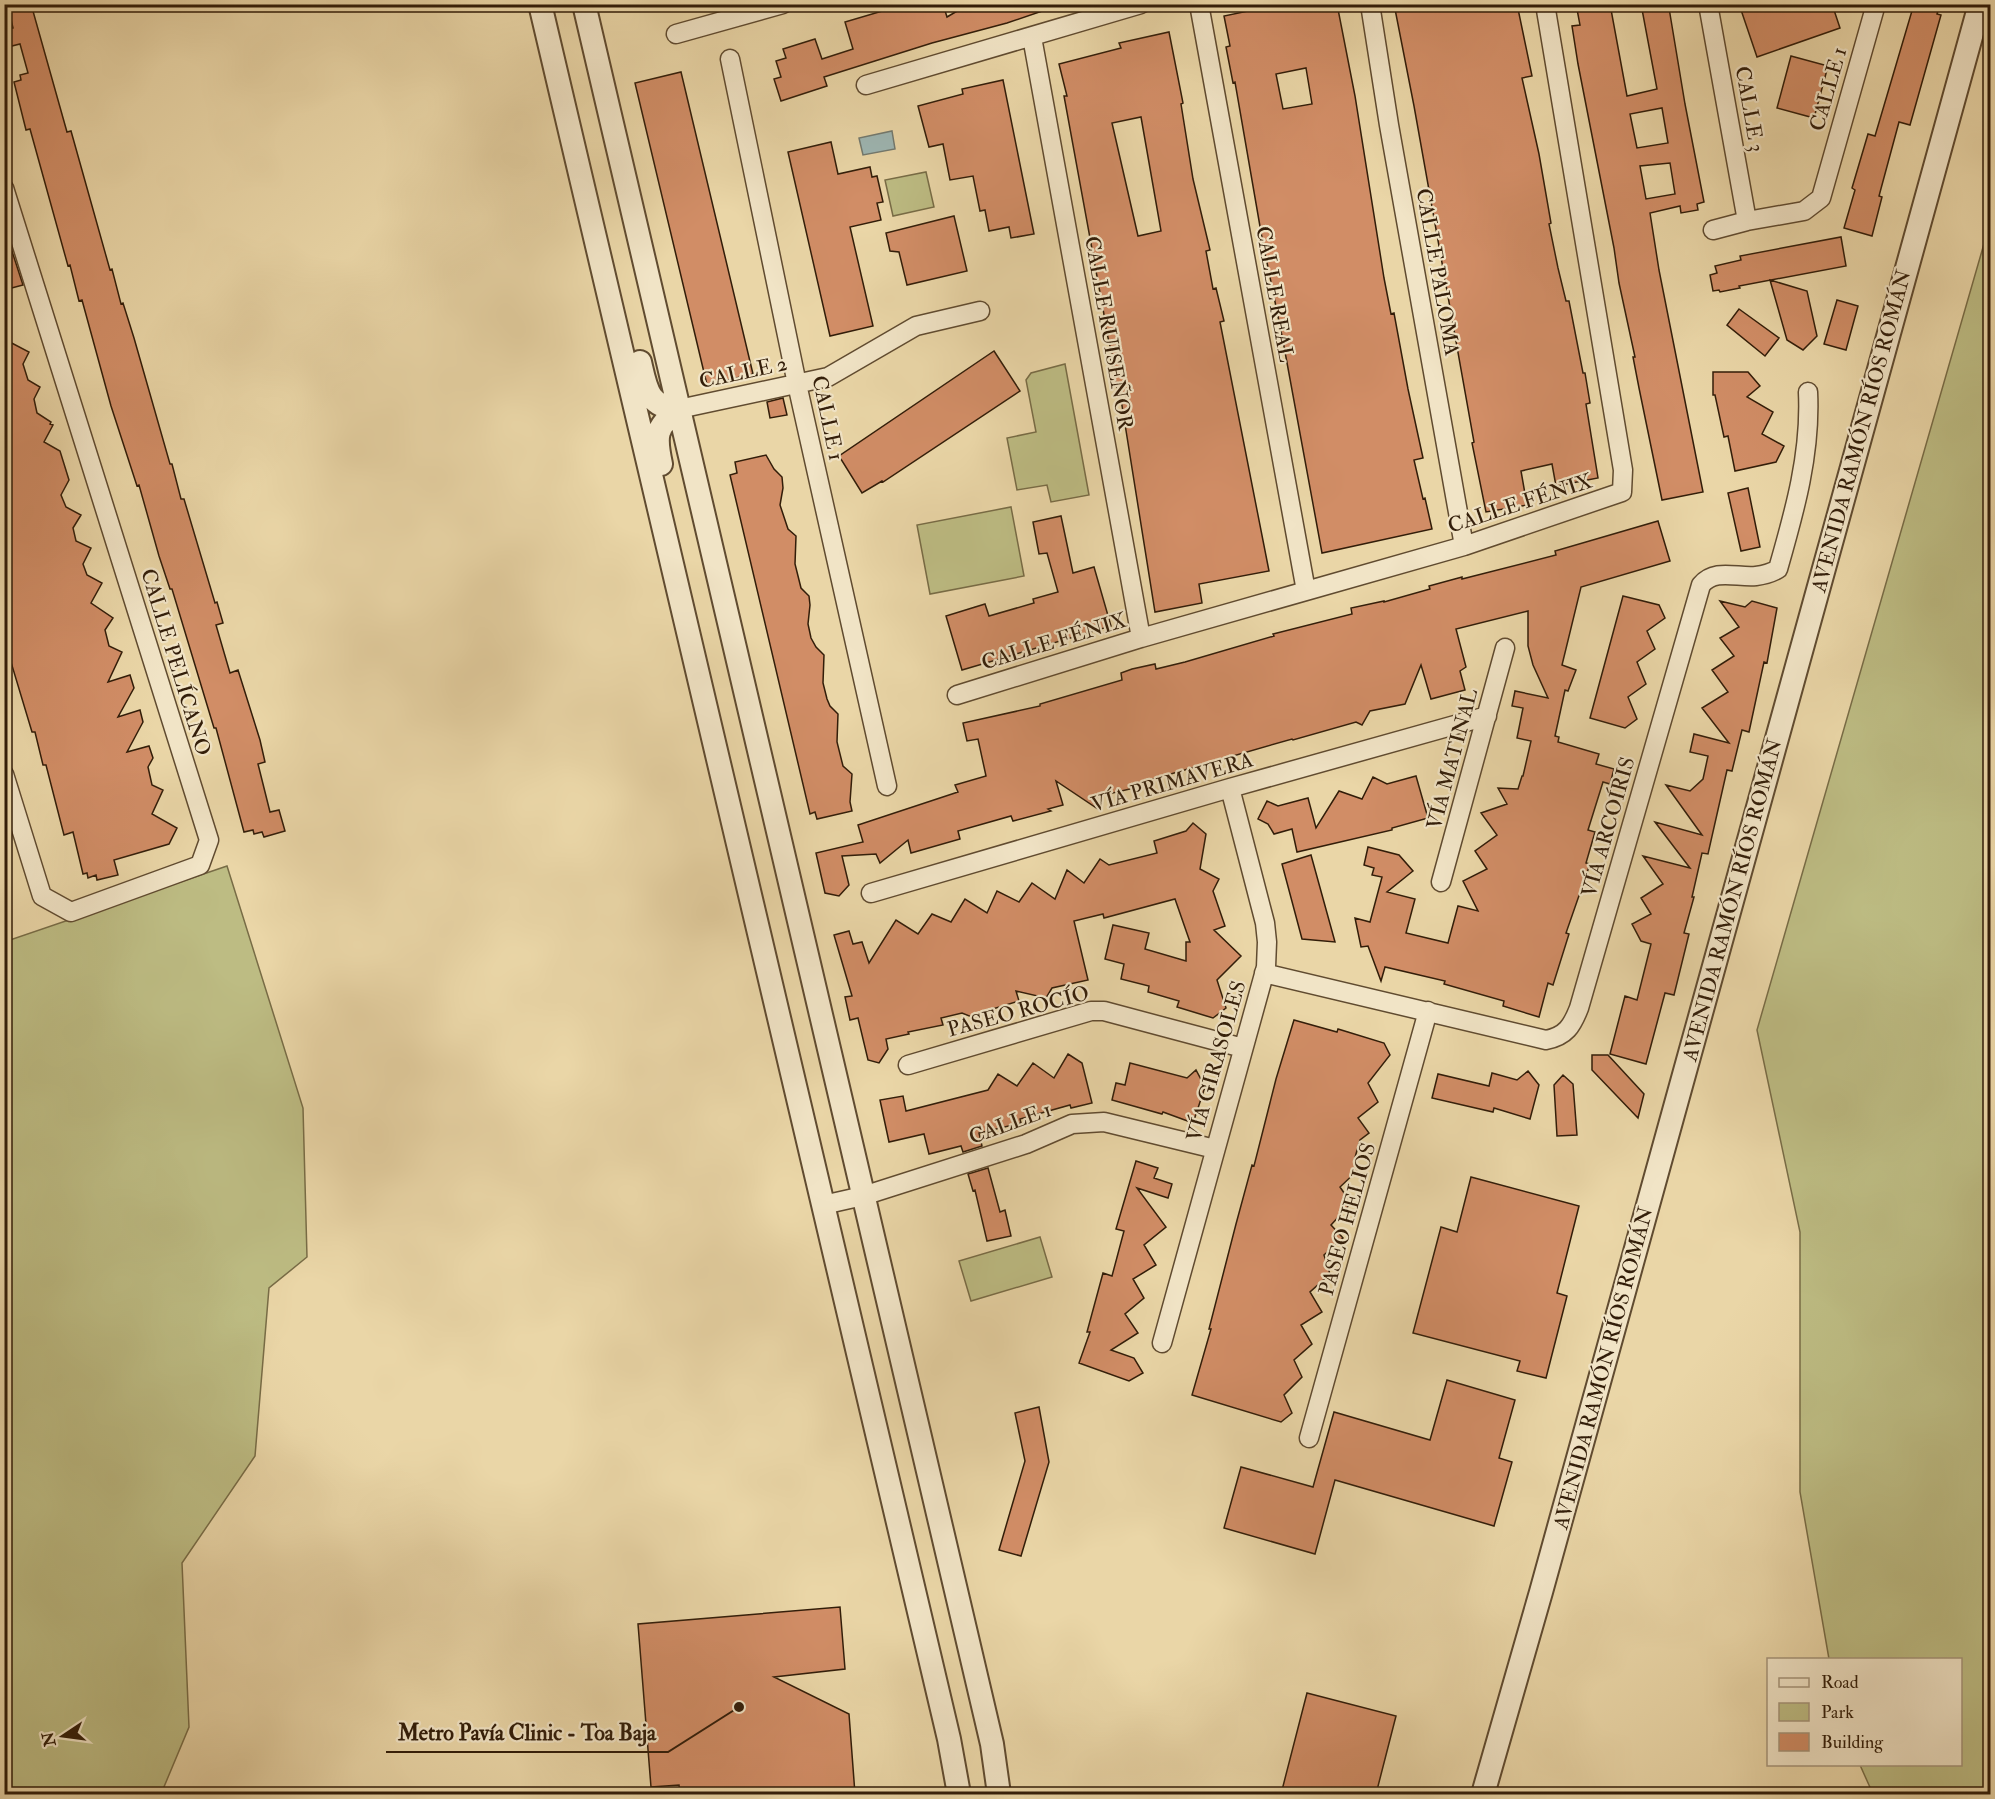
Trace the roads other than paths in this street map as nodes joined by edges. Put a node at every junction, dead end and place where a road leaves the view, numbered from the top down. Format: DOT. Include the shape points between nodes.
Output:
graph roads {
  1 [pos="540,4"];
  2 [pos="584,4"];
  3 [pos="783,4"];
  4 [pos="1141,4"];
  5 [pos="1199,4"];
  6 [pos="1370,4"];
  7 [pos="1545,4"];
  8 [pos="1708,4"];
  9 [pos="1876,4"];
  10 [pos="1980,4"];
  11 [pos="676,34"];
  12 [pos="1032,37"];
  13 [pos="730,59"];
  14 [pos="866,85"];
  15 [pos="4,188"];
  16 [pos="1748,221"];
  17 [pos="1713,230"];
  18 [pos="602,265"];
  19 [pos="980,311"];
  20 [pos="797,384"];
  21 [pos="1808,392"];
  22 [pos="679,409"];
  23 [pos="1464,546"];
  24 [pos="668,547"];
  25 [pos="1306,591"];
  26 [pos="1141,638"];
  27 [pos="1505,648"];
  28 [pos="957,695"];
  29 [pos="1487,716"];
  30 [pos="4,774"];
  31 [pos="887,786"];
  32 [pos="1230,788"];
  33 [pos="1441,882"];
  34 [pos="871,893"];
  35 [pos="1264,973"];
  36 [pos="1428,1011"];
  37 [pos="1243,1048"];
  38 [pos="908,1065"];
  39 [pos="1215,1149"];
  40 [pos="863,1196"];
  41 [pos="823,1205"];
  42 [pos="1162,1343"];
  43 [pos="1309,1438"];
  44 [pos="959,1794"];
  45 [pos="999,1794"];
  46 [pos="1483,1794"];
  1 -- 18 [label="street"];
  2 -- 22 [label="street"];
  3 -- 11 [label="street"];
  4 -- 12 [label="street"];
  5 -- 25 [label="street, CALLE REAL"];
  6 -- 23 [label="street, CALLE PALOMA"];
  7 -- 23 [label="street, CALLE FÉNIX" via="1623,470 1622,492"];
  8 -- 16 [label="street, CALLE 3"];
  9 -- 16 [label="street, CALLE 1" via="1821,198 1804,211"];
  10 -- 46 [label="street, AVENIDA RAMÓN RÍOS ROMÁN"];
  12 -- 14 [label="street"];
  12 -- 26 [label="street, CALLE RUISEÑOR"];
  13 -- 20 [label="street, CALLE 1"];
  15 -- 30 [label="street, CALLE PELÍCANO" via="209,840 200,865 71,912 42,896"];
  16 -- 17 [label="street"];
  18 -- 22 [label="street" via="618,282 647,392 666,409"];
  18 -- 24 [label="street"];
  19 -- 20 [label="street, CALLE 2" via="916,326 828,377"];
  20 -- 22 [label="street, CALLE 2"];
  20 -- 31 [label="street, CALLE 1"];
  21 -- 36 [label="street, VÍA ARCOÍRIS" via="1808,440 1798,498 1778,568 1754,576 1721,575 1701,585 1573,1023 1566,1032 1546,1040"];
  22 -- 24 [label="street" via="660,426 656,442 670,501"];
  22 -- 40 [label="street"];
  23 -- 25 [label="street, CALLE FÉNIX"];
  24 -- 41 [label="street"];
  25 -- 26 [label="street, CALLE FÉNIX"];
  26 -- 28 [label="street, CALLE FÉNIX"];
  27 -- 29 [label="street, VÍA MATINAL"];
  29 -- 32 [label="street, VÍA PRIMAVERA"];
  29 -- 33 [label="street, VÍA MATINAL"];
  32 -- 34 [label="street, VÍA PRIMAVERA"];
  32 -- 35 [label="street, VÍA GIRASOLES" via="1265,923"];
  35 -- 36 [label="street, VÍA ARCOÍRIS"];
  35 -- 37 [label="street, VÍA GIRASOLES"];
  36 -- 43 [label="street, PASEO HELIOS"];
  37 -- 38 [label="street, PASEO ROCÍO" via="1104,1011 1091,1011"];
  37 -- 39 [label="street, VÍA GIRASOLES"];
  39 -- 40 [label="street, CALLE 1" via="1104,1122 1084,1122"];
  39 -- 42 [label="street, VÍA GIRASOLES"];
  40 -- 41 [label="street, CALLE 1"];
  40 -- 45 [label="street" via="989,1732"];
  41 -- 44 [label="street"];
}
